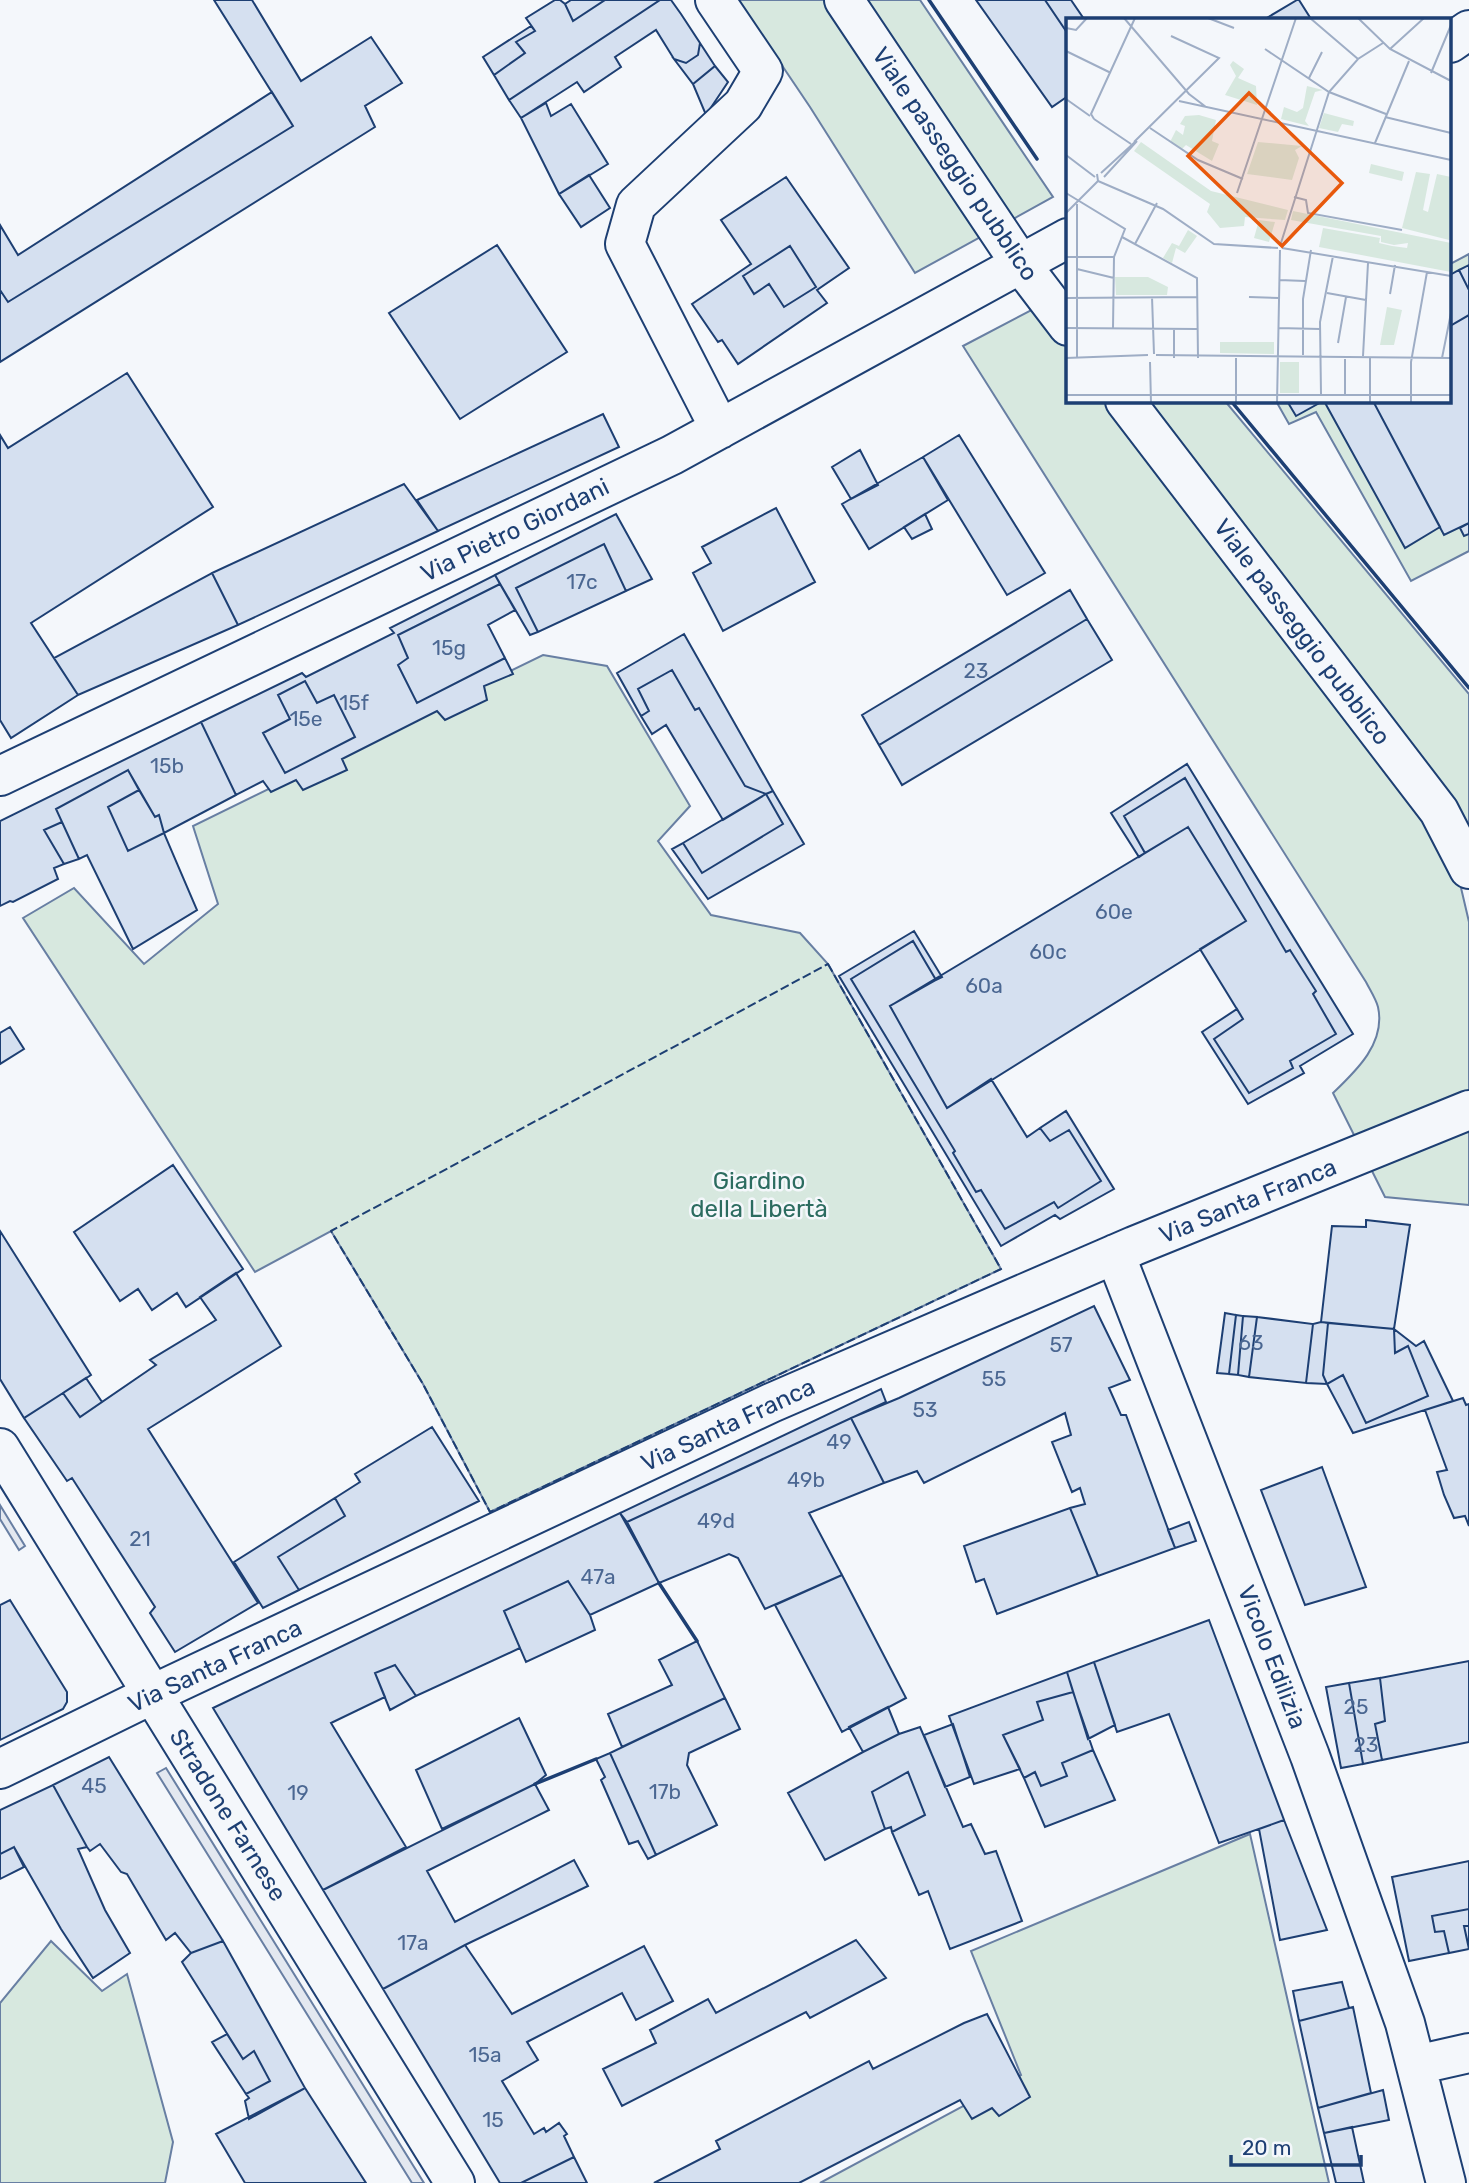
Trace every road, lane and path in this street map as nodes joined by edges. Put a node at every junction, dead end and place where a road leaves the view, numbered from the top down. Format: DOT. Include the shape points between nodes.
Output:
graph roads {
  1 [pos="715,0"];
  2 [pos="844,0"];
  3 [pos="1469,30"];
  4 [pos="1452,42"];
  5 [pos="1066,239"];
  6 [pos="1020,263"];
  7 [pos="1066,323"];
  8 [pos="1126,402"];
  9 [pos="720,429"];
  10 [pos="0,776"];
  11 [pos="1469,869"];
  12 [pos="1469,1110"];
  13 [pos="1115,1254"];
  14 [pos="0,1448"];
  15 [pos="153,1694"];
  16 [pos="0,1769"];
  17 [pos="1469,2053"];
  18 [pos="1416,2065"];
  19 [pos="455,2183"];
  20 [pos="1446,2183"];
  1 -- 9 [label="street" via="762,71 743,105 636,205 625,244"];
  2 -- 6 [label="street, Viale passeggio pubblico"];
  3 -- 4 [label="street"];
  5 -- 6 [label="street, Via Pietro Giordani"];
  6 -- 7 [label="street, Viale passeggio pubblico"];
  6 -- 9 [label="street, Via Pietro Giordani"];
  8 -- 11 [label="street, Viale passeggio pubblico" via="1439,811"];
  9 -- 10 [label="street, Via Pietro Giordani"];
  12 -- 13 [label="street, Via Santa Franca"];
  13 -- 15 [label="street, Via Santa Franca" via="771,1403"];
  13 -- 18 [label="street, Vicolo Edilizia" via="1310,1756"];
  14 -- 15 [label="street, Stradone Farnese"];
  15 -- 16 [label="street, Via Santa Franca"];
  15 -- 19 [label="street, Stradone Farnese"];
  17 -- 18 [label="street"];
  18 -- 20 [label="street, Vicolo Edilizia"];
}
